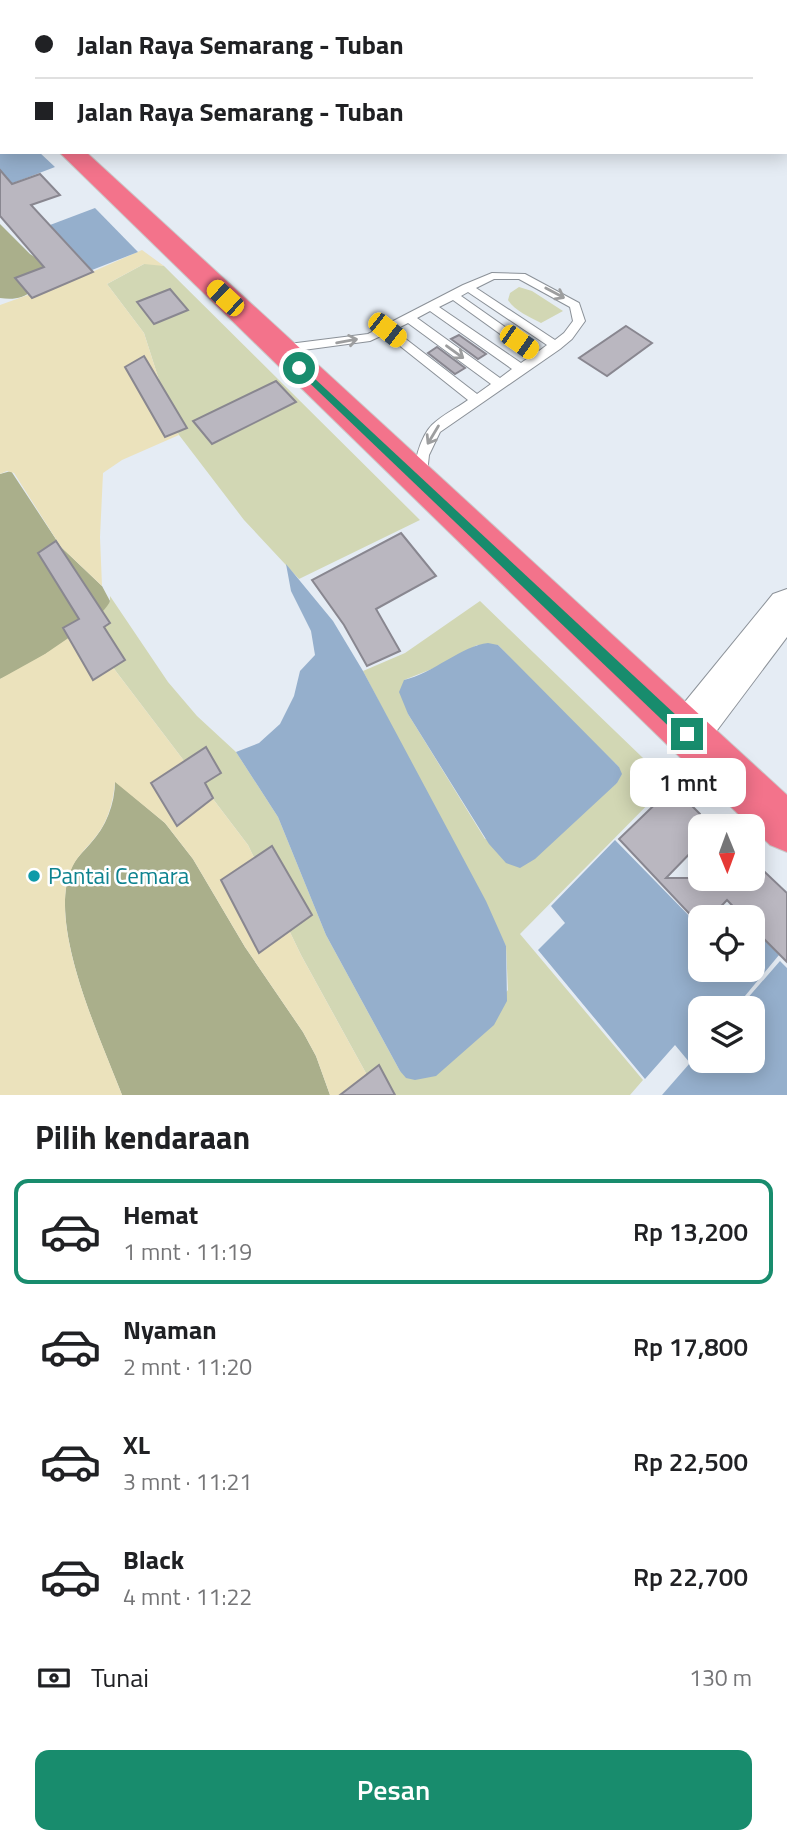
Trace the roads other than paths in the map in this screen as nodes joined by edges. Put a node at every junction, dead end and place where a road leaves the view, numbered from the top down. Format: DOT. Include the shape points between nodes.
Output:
graph roads {
  1 [pos="73,154"];
  2 [pos="467,287"];
  3 [pos="453,295"];
  4 [pos="431,307"];
  5 [pos="410,318"];
  6 [pos="387,330"];
  7 [pos="556,346"];
  8 [pos="279,349"];
  9 [pos="540,357"];
  10 [pos="522,370"];
  11 [pos="501,385"];
  12 [pos="477,400"];
  13 [pos="421,481"];
  14 [pos="787,606"];
  15 [pos="687,734"];
  16 [pos="787,828"];
  1 -- 8 [label="highway"];
  2 -- 3 [label="lane"];
  2 -- 7 [label="lane"];
  2 -- 7 [label="lane, one-way" via="492,276 517,275 571,302 579,321"];
  3 -- 4 [label="lane"];
  3 -- 9 [label="lane"];
  4 -- 5 [label="lane"];
  4 -- 10 [label="lane"];
  5 -- 6 [label="lane"];
  5 -- 11 [label="lane, one-way"];
  8 -- 6 [label="lane, one-way" via="350,341"];
  6 -- 12 [label="lane"];
  7 -- 9 [label="lane"];
  8 -- 13 [label="highway"];
  9 -- 10 [label="lane"];
  10 -- 11 [label="lane"];
  11 -- 12 [label="lane"];
  12 -- 13 [label="lane, one-way" via="435,429 423,455"];
  13 -- 15 [label="highway"];
  14 -- 15 [label="street"];
  15 -- 16 [label="highway"];
}
